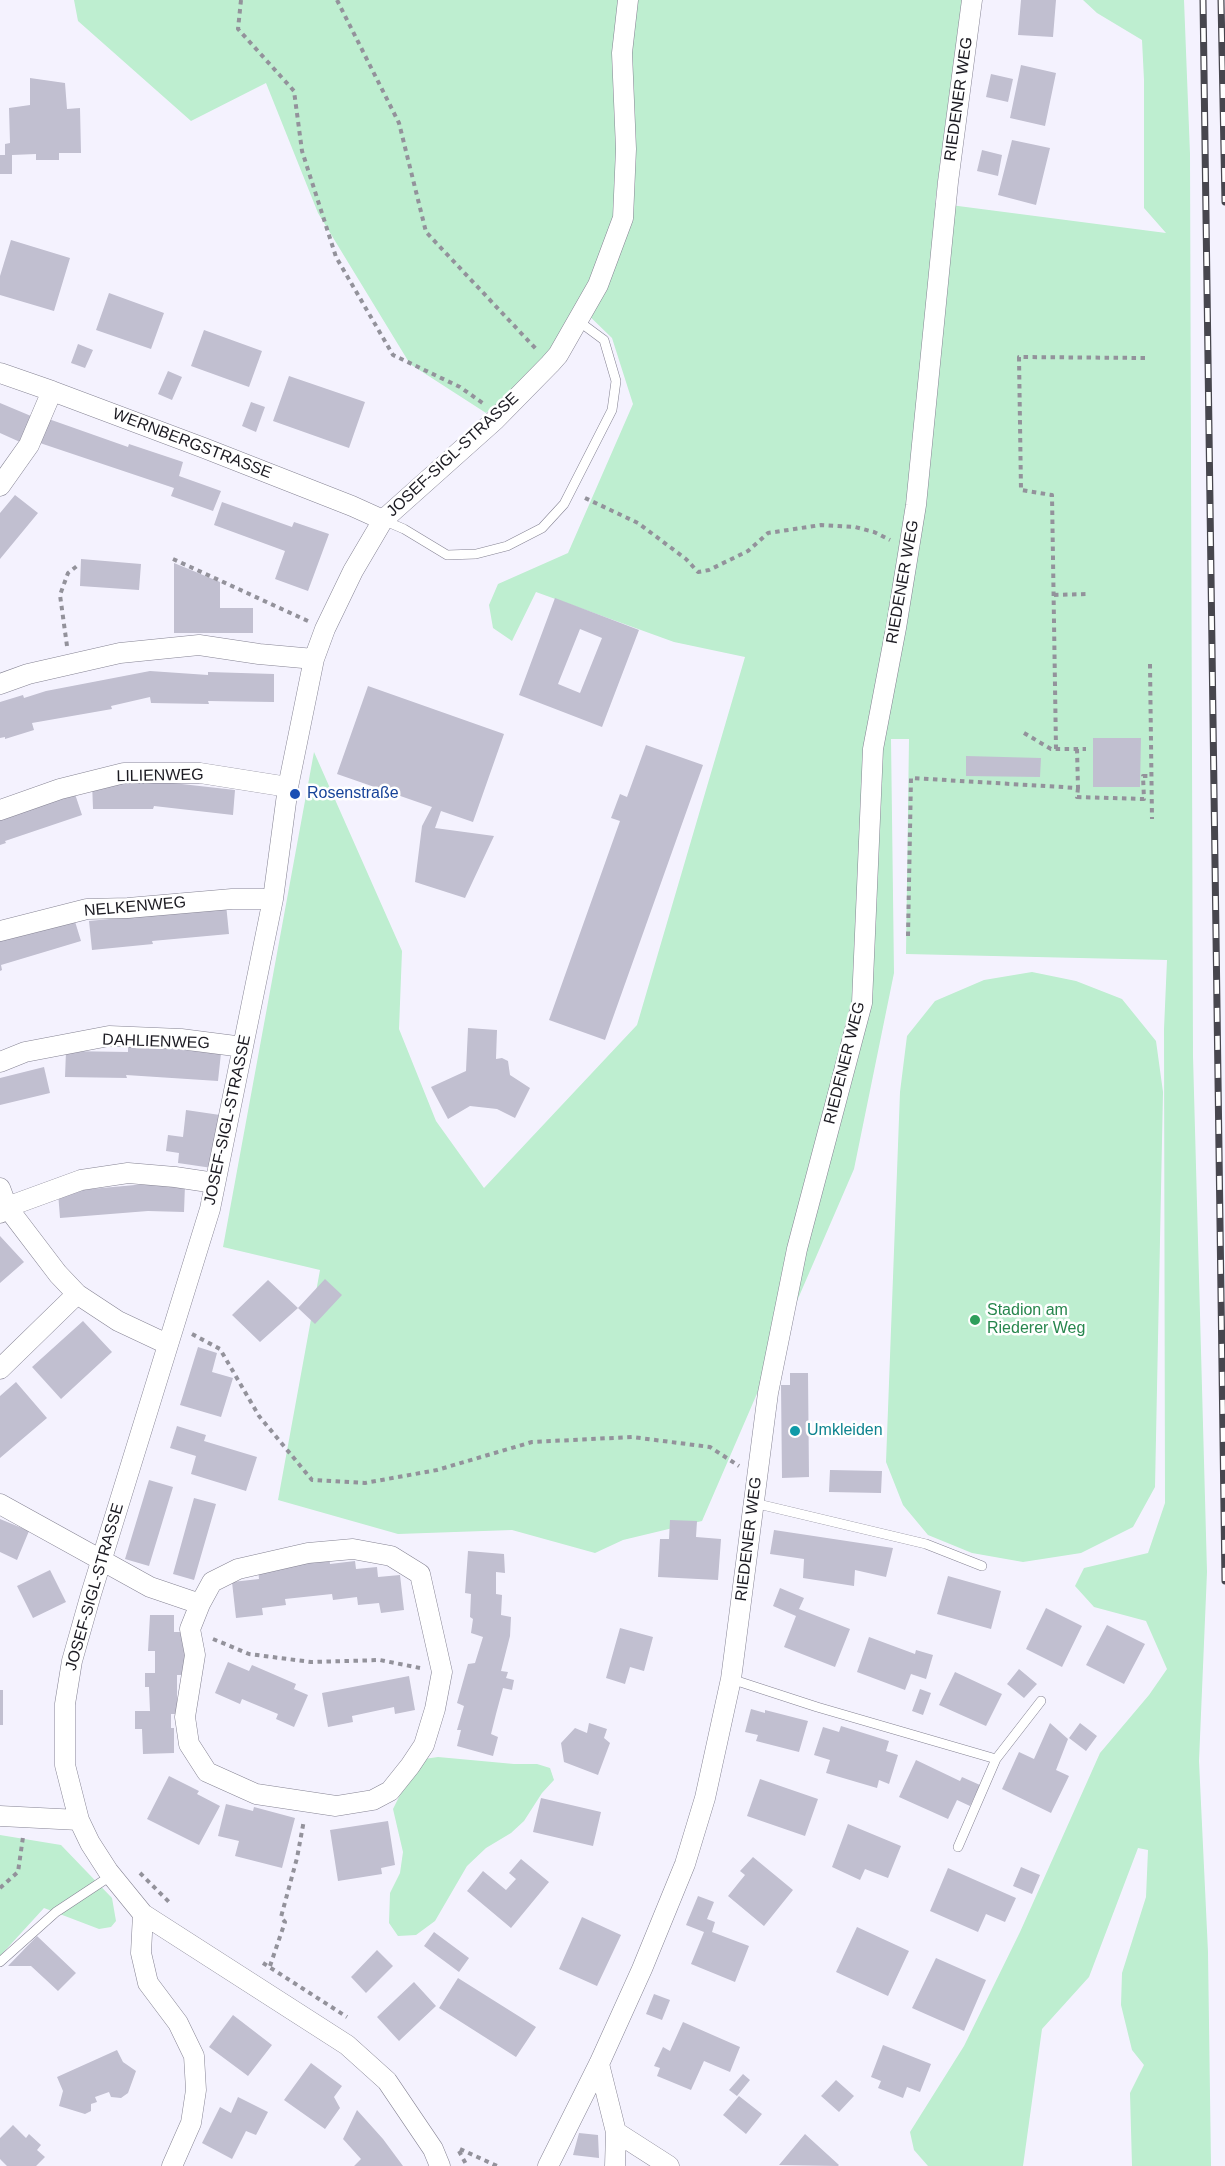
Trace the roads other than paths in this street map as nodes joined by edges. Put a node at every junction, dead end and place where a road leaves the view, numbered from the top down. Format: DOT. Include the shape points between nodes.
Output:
graph roads {
  1 [pos="627,0"];
  2 [pos="972,0"];
  3 [pos="577,320"];
  4 [pos="0,373"];
  5 [pos="52,391"];
  6 [pos="0,486"];
  7 [pos="383,520"];
  8 [pos="314,659"];
  9 [pos="0,684"];
  10 [pos="288,787"];
  11 [pos="0,810"];
  12 [pos="273,899"];
  13 [pos="0,931"];
  14 [pos="243,1047"];
  15 [pos="0,1062"];
  16 [pos="215,1183"];
  17 [pos="0,1188"];
  18 [pos="4,1210"];
  19 [pos="77,1294"];
  20 [pos="167,1344"];
  21 [pos="0,1370"];
  22 [pos="754,1503"];
  23 [pos="0,1504"];
  24 [pos="102,1559"];
  25 [pos="982,1566"];
  26 [pos="200,1604"];
  27 [pos="731,1679"];
  28 [pos="1041,1701"];
  29 [pos="996,1759"];
  30 [pos="0,1816"];
  31 [pos="79,1820"];
  32 [pos="958,1847"];
  33 [pos="111,1875"];
  34 [pos="143,1914"];
  35 [pos="0,1962"];
  36 [pos="599,2064"];
  37 [pos="616,2132"];
  38 [pos="172,2166"];
  39 [pos="440,2166"];
  40 [pos="548,2166"];
  41 [pos="615,2166"];
  42 [pos="669,2166"];
  1 -- 3 [label="street, JOSEF-SIGL-STRASSE" via="622,53 626,150 623,218 598,285"];
  2 -- 22 [label="street, RIEDENER WEG" via="948,182 916,506 873,749 862,1003 797,1249 768,1393"];
  3 -- 7 [label="street, JOSEF-SIGL-STRASSE" via="550,364"];
  3 -- 7 [label="lane" via="604,340 616,381 612,411 564,504 542,528 507,546 476,554 447,555"];
  4 -- 5 [label="street, WERNBERGSTRASSE"];
  5 -- 6 [label="street" via="29,445"];
  5 -- 7 [label="street, WERNBERGSTRASSE"];
  7 -- 8 [label="street, JOSEF-SIGL-STRASSE" via="353,572"];
  8 -- 9 [label="street" via="199,645 120,653"];
  8 -- 10 [label="street, JOSEF-SIGL-STRASSE"];
  10 -- 11 [label="street, LILIENWEG" via="200,773 124,773"];
  10 -- 12 [label="street, JOSEF-SIGL-STRASSE"];
  12 -- 13 [label="street, NELKENWEG" via="232,898 87,909"];
  12 -- 14 [label="street, JOSEF-SIGL-STRASSE"];
  14 -- 15 [label="street, DAHLIENWEG" via="109,1036 25,1052"];
  14 -- 16 [label="street, JOSEF-SIGL-STRASSE"];
  16 -- 18 [label="street" via="128,1173 81,1180"];
  16 -- 20 [label="street, JOSEF-SIGL-STRASSE"];
  17 -- 18 [label="street"];
  18 -- 19 [label="street"];
  19 -- 20 [label="street" via="118,1321"];
  19 -- 21 [label="street"];
  20 -- 24 [label="street, JOSEF-SIGL-STRASSE"];
  22 -- 25 [label="lane" via="926,1544"];
  22 -- 27 [label="street, RIEDENER WEG"];
  23 -- 24 [label="street"];
  24 -- 26 [label="street" via="150,1587"];
  24 -- 31 [label="street, JOSEF-SIGL-STRASSE" via="72,1661 65,1704 65,1765"];
  26 -- 26 [label="street" via="190,1629 195,1655 185,1717 189,1744 207,1772 256,1794 336,1806 373,1800 390,1791 424,1745 442,1672 420,1574 391,1556 353,1549 308,1553 238,1569 212,1582"];
  27 -- 29 [label="lane"];
  27 -- 36 [label="street, RIEDENER WEG" via="705,1798 685,1864"];
  28 -- 29 [label="lane"];
  29 -- 32 [label="lane"];
  30 -- 31 [label="street"];
  31 -- 33 [label="street, JOSEF-SIGL-STRASSE"];
  33 -- 34 [label="street, JOSEF-SIGL-STRASSE"];
  33 -- 35 [label="lane" via="56,1912"];
  34 -- 38 [label="street" via="141,1953 148,1983 178,2023 194,2056 196,2090 191,2123"];
  34 -- 39 [label="street, JOSEF-SIGL-STRASSE" via="346,2044 387,2080"];
  36 -- 37 [label="street"];
  36 -- 40 [label="street, RIEDENER WEG"];
  37 -- 41 [label="street"];
  37 -- 42 [label="street"];
}
